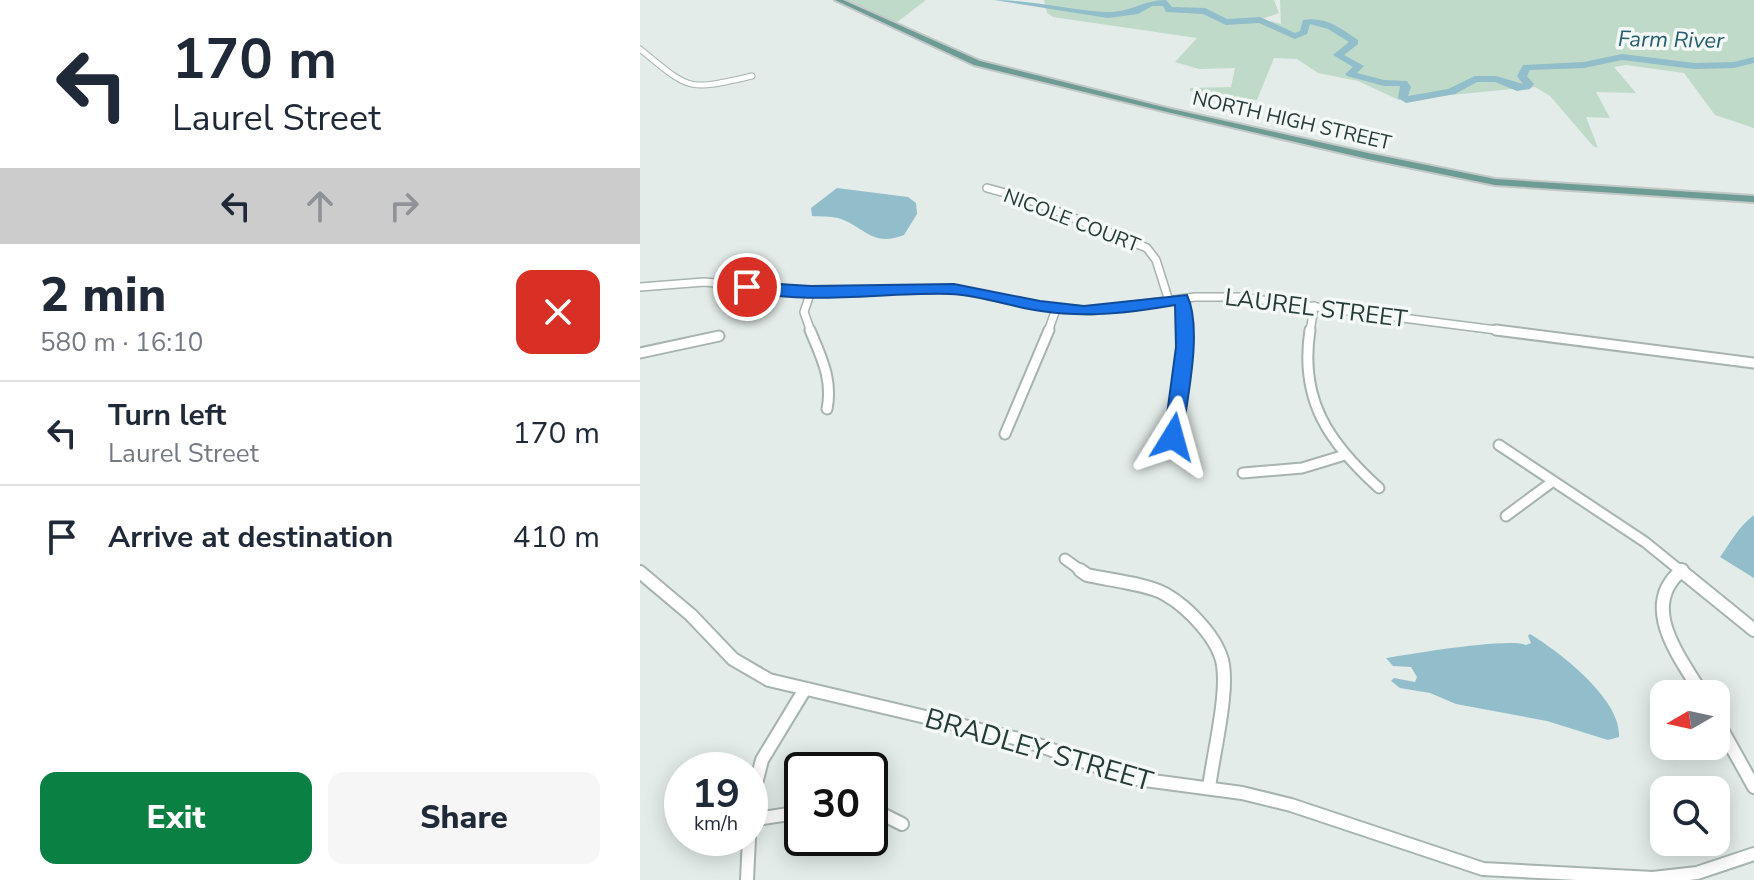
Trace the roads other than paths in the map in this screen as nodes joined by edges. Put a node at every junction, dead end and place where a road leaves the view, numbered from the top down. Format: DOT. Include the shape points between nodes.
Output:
graph roads {
  1 [pos="838,0"];
  2 [pos="640,49"];
  3 [pos="752,76"];
  4 [pos="987,188"];
  5 [pos="1754,199"];
  6 [pos="640,287"];
  7 [pos="811,291"];
  8 [pos="1181,299"];
  9 [pos="1169,301"];
  10 [pos="1314,306"];
  11 [pos="1056,309"];
  12 [pos="719,336"];
  13 [pos="640,353"];
  14 [pos="1754,363"];
  15 [pos="827,409"];
  16 [pos="1005,434"];
  17 [pos="1499,445"];
  18 [pos="1166,452"];
  19 [pos="1345,455"];
  20 [pos="1243,473"];
  21 [pos="1552,482"];
  22 [pos="1379,488"];
  23 [pos="1506,516"];
  24 [pos="1065,559"];
  25 [pos="1682,570"];
  26 [pos="640,572"];
  27 [pos="1754,630"];
  28 [pos="1694,680"];
  29 [pos="805,689"];
  30 [pos="1730,744"];
  31 [pos="768,752"];
  32 [pos="1754,787"];
  33 [pos="1209,788"];
  34 [pos="888,817"];
  35 [pos="902,824"];
  36 [pos="1754,854"];
  37 [pos="748,856"];
  38 [pos="747,880"];
  1 -- 5 [label="main road, NORTH HIGH STREET" via="977,63 1368,156 1508,183"];
  2 -- 3 [label="street" via="684,85"];
  4 -- 9 [label="street, NICOLE COURT" via="1147,248"];
  6 -- 7 [label="street, LAUREL STREET" via="704,282"];
  7 -- 11 [label="street, LAUREL STREET" via="954,289"];
  7 -- 15 [label="street" via="804,312 829,376"];
  8 -- 9 [label="street, LAUREL STREET"];
  8 -- 10 [label="street, LAUREL STREET" via="1238,297"];
  8 -- 18 [label="street" via="1183,356 1173,437"];
  9 -- 11 [label="street, LAUREL STREET" via="1104,311"];
  10 -- 14 [label="street, LAUREL STREET"];
  10 -- 19 [label="street" via="1306,367 1310,390"];
  11 -- 16 [label="street"];
  12 -- 13 [label="street"];
  17 -- 21 [label="street"];
  19 -- 20 [label="street" via="1302,468"];
  19 -- 22 [label="street"];
  21 -- 23 [label="street"];
  21 -- 25 [label="street"];
  24 -- 33 [label="street" via="1087,575 1164,593 1213,641 1223,663 1223,684"];
  25 -- 27 [label="street"];
  25 -- 28 [label="street" via="1665,587 1663,614"];
  26 -- 29 [label="street, BRADLEY STREET" via="742,666"];
  29 -- 31 [label="street"];
  29 -- 33 [label="street, BRADLEY STREET" via="1027,741 1130,778"];
  30 -- 32 [label="street"];
  33 -- 36 [label="street, BRADLEY STREET" via="1291,805 1498,871 1678,876"];
  34 -- 35 [label="street"];
  37 -- 38 [label="street"];
}
